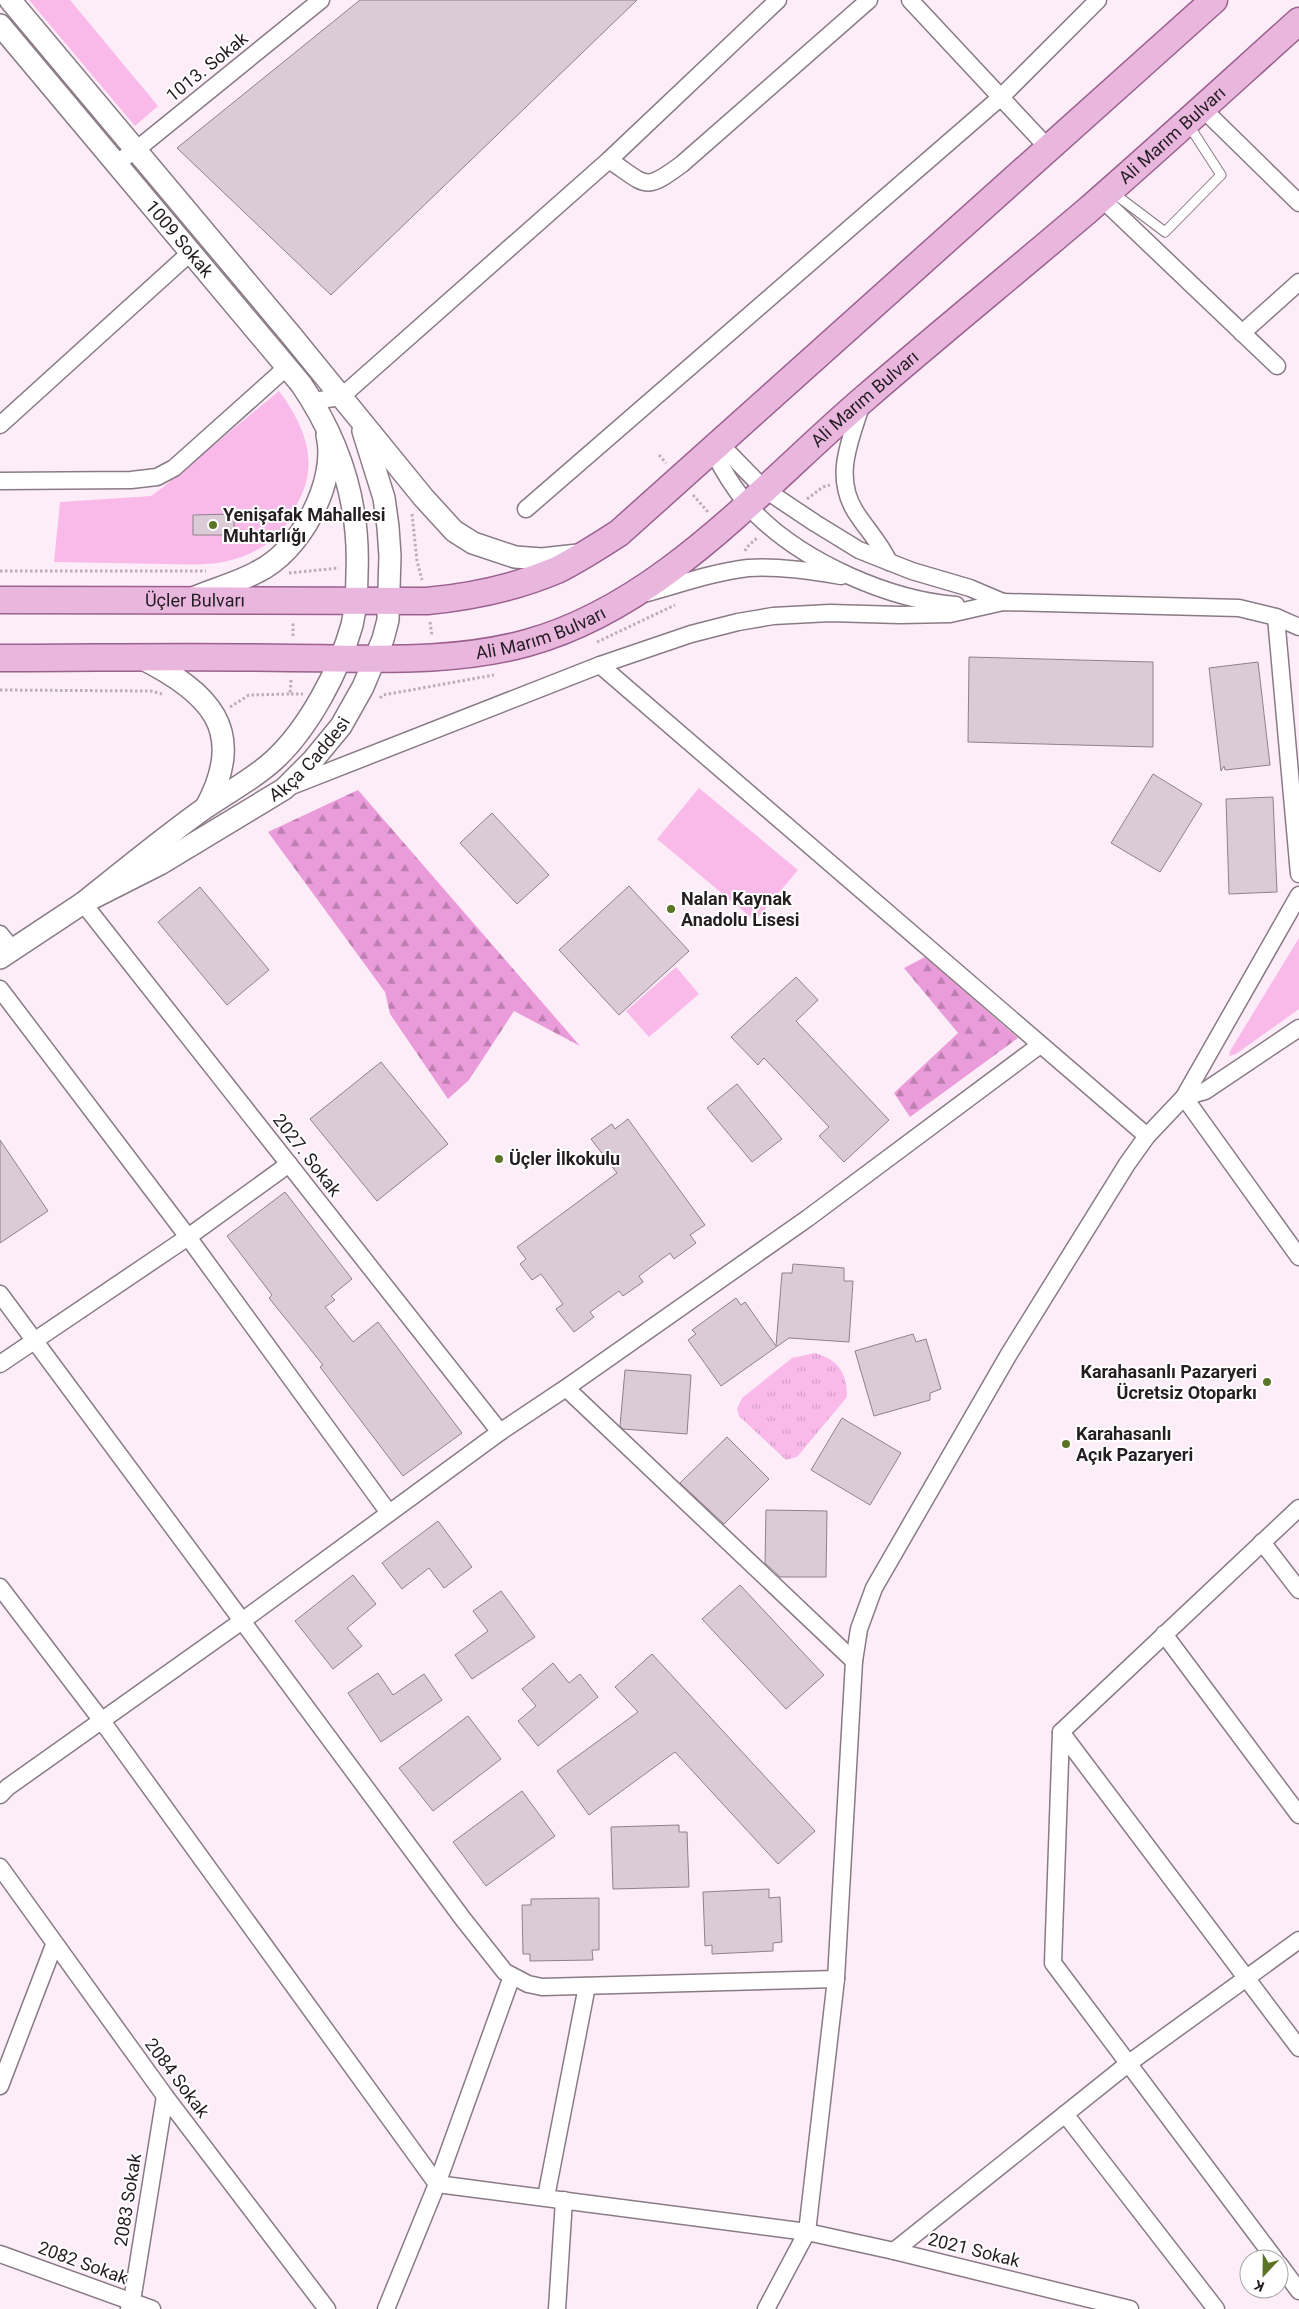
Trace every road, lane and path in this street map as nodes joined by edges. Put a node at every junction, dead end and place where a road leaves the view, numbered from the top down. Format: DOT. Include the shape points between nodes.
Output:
graph roads {
  1 [pos="10,0"];
  2 [pos="321,0"];
  3 [pos="778,0"];
  4 [pos="870,0"];
  5 [pos="910,0"];
  6 [pos="1098,0"];
  7 [pos="1208,3"];
  8 [pos="1299,21"];
  9 [pos="0,25"];
  10 [pos="1001,97"];
  11 [pos="1194,115"];
  12 [pos="1049,149"];
  13 [pos="136,150"];
  14 [pos="609,160"];
  15 [pos="116,162"];
  16 [pos="1105,194"];
  17 [pos="1299,203"];
  18 [pos="191,252"];
  19 [pos="1299,282"];
  20 [pos="1242,333"];
  21 [pos="288,366"];
  22 [pos="1277,366"];
  23 [pos="341,397"];
  24 [pos="863,400"];
  25 [pos="318,410"];
  26 [pos="358,417"];
  27 [pos="0,425"];
  28 [pos="717,448"];
  29 [pos="659,455"];
  30 [pos="680,480"];
  31 [pos="0,481"];
  32 [pos="756,496"];
  33 [pos="526,509"];
  34 [pos="721,527"];
  35 [pos="589,553"];
  36 [pos="744,554"];
  37 [pos="889,562"];
  38 [pos="0,571"];
  39 [pos="215,571"];
  40 [pos="863,580"];
  41 [pos="0,600"];
  42 [pos="188,600"];
  43 [pos="356,600"];
  44 [pos="626,600"];
  45 [pos="390,602"];
  46 [pos="1003,602"];
  47 [pos="979,606"];
  48 [pos="1276,617"];
  49 [pos="1299,626"];
  50 [pos="0,658"];
  51 [pos="140,658"];
  52 [pos="340,659"];
  53 [pos="373,660"];
  54 [pos="600,665"];
  55 [pos="0,690"];
  56 [pos="290,694"];
  57 [pos="169,697"];
  58 [pos="216,718"];
  59 [pos="284,789"];
  60 [pos="206,807"];
  61 [pos="1299,874"];
  62 [pos="1299,895"];
  63 [pos="83,904"];
  64 [pos="4,947"];
  65 [pos="0,989"];
  66 [pos="1299,1028"];
  67 [pos="1040,1045"];
  68 [pos="1184,1097"];
  69 [pos="1147,1136"];
  70 [pos="289,1164"];
  71 [pos="188,1237"];
  72 [pos="1299,1257"];
  73 [pos="0,1294"];
  74 [pos="34,1340"];
  75 [pos="0,1364"];
  76 [pos="566,1388"];
  77 [pos="500,1432"];
  78 [pos="1299,1508"];
  79 [pos="389,1513"];
  80 [pos="1262,1542"];
  81 [pos="0,1587"];
  82 [pos="1299,1590"];
  83 [pos="242,1621"];
  84 [pos="1164,1634"];
  85 [pos="854,1661"];
  86 [pos="102,1722"];
  87 [pos="1061,1732"];
  88 [pos="0,1795"];
  89 [pos="1299,1815"];
  90 [pos="0,1867"];
  91 [pos="1299,1940"];
  92 [pos="54,1945"];
  93 [pos="512,1976"];
  94 [pos="836,1979"];
  95 [pos="1245,1979"];
  96 [pos="587,1986"];
  97 [pos="1299,2048"];
  98 [pos="1130,2063"];
  99 [pos="0,2086"];
  100 [pos="165,2096"];
  101 [pos="1065,2114"];
  102 [pos="437,2184"];
  103 [pos="546,2197"];
  104 [pos="564,2200"];
  105 [pos="807,2232"];
  106 [pos="1269,2249"];
  107 [pos="894,2251"];
  108 [pos="0,2254"];
  109 [pos="1289,2278"];
  110 [pos="1299,2291"];
  111 [pos="130,2305"];
  112 [pos="152,2309"];
  113 [pos="327,2309"];
  114 [pos="386,2309"];
  115 [pos="557,2309"];
  116 [pos="766,2309"];
  117 [pos="1130,2309"];
  118 [pos="1216,2309"];
  1 -- 13 [label="street, 1009 Sokak"];
  2 -- 13 [label="street, 1013. Sokak"];
  3 -- 14 [label="street"];
  4 -- 14 [label="street" via="682,164 657,182 644,184"];
  5 -- 10 [label="street"];
  6 -- 10 [label="street"];
  7 -- 12 [label="main road"];
  8 -- 11 [label="main road, Ali Marım Bulvarı"];
  9 -- 15 [label="street, 1009 Sokak"];
  10 -- 12 [label="street"];
  10 -- 33 [label="street"];
  11 -- 16 [label="main road, Ali Marım Bulvarı"];
  11 -- 16 [label="lane" via="1221,175 1166,232"];
  11 -- 17 [label="street"];
  12 -- 28 [label="main road"];
  13 -- 15 [label="street, 1013. Sokak"];
  13 -- 23 [label="street, 1009 Sokak"];
  14 -- 23 [label="street"];
  15 -- 18 [label="street, 1009 Sokak"];
  16 -- 20 [label="street"];
  16 -- 24 [label="main road, Ali Marım Bulvarı"];
  18 -- 21 [label="street, 1009 Sokak"];
  18 -- 27 [label="street"];
  19 -- 20 [label="street"];
  20 -- 22 [label="street"];
  21 -- 25 [label="street, 1009 Sokak"];
  21 -- 31 [label="street" via="174,468 157,477"];
  23 -- 25 [label="street"];
  23 -- 26 [label="street, 1009 Sokak"];
  24 -- 32 [label="main road, Ali Marım Bulvarı"];
  24 -- 37 [label="street" via="845,457 844,481 855,511 881,544"];
  25 -- 42 [label="street" via="328,439 326,472 322,492 306,526 295,541 259,572"];
  25 -- 43 [label="street, 1009 Sokak" via="343,463 355,519 358,554"];
  26 -- 35 [label="street, 1009 Sokak" via="437,513 454,531 472,543 515,557 563,558"];
  26 -- 45 [label="street, Akça Caddesi" via="384,498 390,556"];
  28 -- 30 [label="main road"];
  28 -- 32 [label="street"];
  28 -- 32 [label="street" via="727,479"];
  29 -- 30 [label="path"];
  30 -- 34 [label="path"];
  30 -- 35 [label="main road" via="619,533"];
  32 -- 34 [label="main road, Ali Marım Bulvarı"];
  32 -- 37 [label="street" via="859,550"];
  32 -- 40 [label="street" via="758,516 791,542 831,566"];
  34 -- 36 [label="path"];
  34 -- 44 [label="main road, Ali Marım Bulvarı" via="688,556"];
  35 -- 45 [label="main road" via="555,570 479,593 443,600"];
  37 -- 46 [label="street"];
  38 -- 39 [label="path"];
  40 -- 44 [label="street" via="780,568 748,568 692,580"];
  40 -- 47 [label="street" via="923,601"];
  41 -- 42 [label="main road, Üçler Bulvarı"];
  42 -- 43 [label="main road, Üçler Bulvarı"];
  43 -- 45 [label="main road, Üçler Bulvarı"];
  43 -- 52 [label="street, 1009 Sokak"];
  44 -- 53 [label="main road, Ali Marım Bulvarı" via="594,619 510,647 458,655"];
  45 -- 53 [label="street, Akça Caddesi" via="383,639"];
  46 -- 47 [label="street"];
  46 -- 48 [label="street" via="1239,608"];
  47 -- 54 [label="street" via="950,614 830,612 773,616 691,634"];
  48 -- 49 [label="street"];
  48 -- 61 [label="street"];
  50 -- 51 [label="main road"];
  51 -- 52 [label="main road"];
  51 -- 58 [label="street" via="191,688"];
  52 -- 53 [label="main road"];
  52 -- 60 [label="street, 1009 Sokak" via="312,714 289,745 254,777"];
  53 -- 59 [label="street, Akça Caddesi" via="342,726"];
  54 -- 59 [label="street"];
  54 -- 67 [label="street"];
  55 -- 57 [label="path" via="151,691"];
  56 -- 58 [label="path" via="250,695"];
  58 -- 60 [label="street" via="221,729 224,755 217,786"];
  59 -- 63 [label="street, Akça Caddesi" via="160,864"];
  60 -- 63 [label="street, 1009 Sokak"];
  62 -- 68 [label="street"];
  63 -- 64 [label="street, Akça Caddesi"];
  63 -- 70 [label="street, 2027. Sokak"];
  65 -- 71 [label="street"];
  66 -- 68 [label="street" via="1205,1091"];
  67 -- 69 [label="street"];
  67 -- 76 [label="street" via="808,1218"];
  68 -- 69 [label="street"];
  68 -- 72 [label="street"];
  69 -- 85 [label="street" via="1008,1354 874,1588 859,1629"];
  70 -- 71 [label="street"];
  70 -- 77 [label="street, 2027. Sokak"];
  71 -- 74 [label="street"];
  71 -- 79 [label="street"];
  73 -- 74 [label="street"];
  74 -- 75 [label="street"];
  74 -- 83 [label="street"];
  76 -- 77 [label="street"];
  76 -- 85 [label="street"];
  77 -- 79 [label="street"];
  78 -- 80 [label="street"];
  79 -- 83 [label="street"];
  80 -- 82 [label="street"];
  80 -- 84 [label="street"];
  81 -- 86 [label="street"];
  83 -- 86 [label="street"];
  83 -- 93 [label="street" via="463,1919 505,1972"];
  84 -- 87 [label="street"];
  84 -- 89 [label="street"];
  85 -- 94 [label="street"];
  86 -- 88 [label="street"];
  86 -- 102 [label="street"];
  87 -- 95 [label="street"];
  87 -- 98 [label="street" via="1053,1963"];
  90 -- 92 [label="street, 2084 Sokak"];
  91 -- 95 [label="street"];
  92 -- 99 [label="street"];
  92 -- 100 [label="street, 2084 Sokak"];
  93 -- 96 [label="street" via="542,1987"];
  93 -- 102 [label="street"];
  94 -- 96 [label="street"];
  94 -- 105 [label="street"];
  95 -- 97 [label="street"];
  95 -- 98 [label="street"];
  96 -- 103 [label="street"];
  98 -- 101 [label="street"];
  98 -- 106 [label="street"];
  100 -- 111 [label="street, 2083 Sokak"];
  100 -- 113 [label="street, 2084 Sokak"];
  101 -- 107 [label="street"];
  101 -- 118 [label="street"];
  102 -- 103 [label="street, 2021 Sokak"];
  102 -- 114 [label="street"];
  103 -- 104 [label="street, 2021 Sokak"];
  104 -- 105 [label="street, 2021 Sokak"];
  104 -- 115 [label="street"];
  105 -- 107 [label="street, 2021 Sokak"];
  105 -- 116 [label="street"];
  107 -- 117 [label="street, 2021 Sokak"];
  108 -- 111 [label="street, 2082 Sokak"];
  109 -- 110 [label="street"];
  111 -- 112 [label="street, 2082 Sokak"];
}
